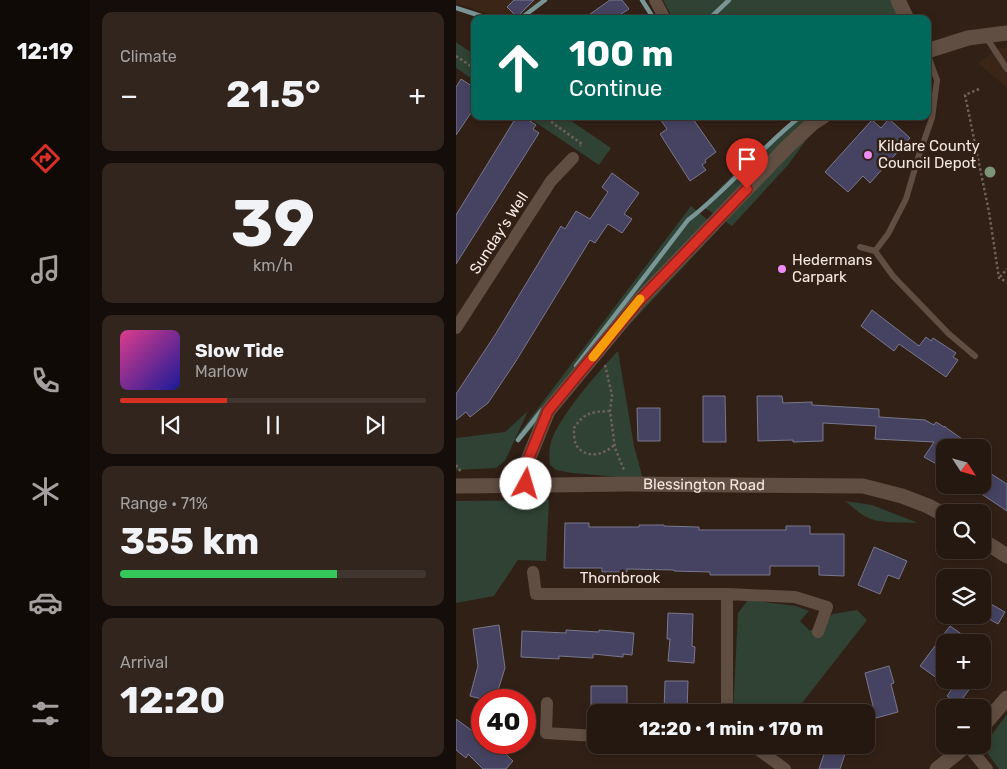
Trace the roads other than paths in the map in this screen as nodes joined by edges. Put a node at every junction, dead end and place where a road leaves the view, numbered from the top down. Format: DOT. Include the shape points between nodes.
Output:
graph roads {
  1 [pos="655,0"];
  2 [pos="898,0"];
  3 [pos="663,15"];
  4 [pos="905,15"];
  5 [pos="1007,33"];
  6 [pos="986,36"];
  7 [pos="931,51"];
  8 [pos="931,63"];
  9 [pos="1007,69"];
  10 [pos="818,120"];
  11 [pos="572,158"];
  12 [pos="860,247"];
  13 [pos="875,251"];
  14 [pos="456,328"];
  15 [pos="975,356"];
  16 [pos="459,479"];
  17 [pos="526,484"];
  18 [pos="936,510"];
  19 [pos="991,546"];
  20 [pos="1007,556"];
  21 [pos="533,572"];
  22 [pos="727,594"];
  23 [pos="818,632"];
  24 [pos="1007,698"];
  25 [pos="547,703"];
  26 [pos="728,704"];
  27 [pos="991,717"];
  28 [pos="587,735"];
  29 [pos="765,754"];
  30 [pos="956,754"];
  31 [pos="974,754"];
  32 [pos="786,769"];
  33 [pos="937,769"];
  34 [pos="987,769"];
  1 -- 3 [label="street"];
  2 -- 4 [label="street"];
  5 -- 6 [label="street"];
  6 -- 7 [label="street" via="968,38"];
  6 -- 9 [label="lane"];
  8 -- 13 [label="lane" via="937,80 932,118 906,199"];
  10 -- 17 [label="street" via="787,147 639,301 548,411 528,460"];
  11 -- 14 [label="street, Sunday's Well" via="551,181"];
  12 -- 13 [label="lane"];
  13 -- 15 [label="lane" via="893,276"];
  16 -- 17 [label="street, Blessington Road"];
  17 -- 18 [label="street, Blessington Road" via="862,486 902,496"];
  19 -- 20 [label="street"];
  21 -- 22 [label="street, Thornbrook" via="536,594"];
  22 -- 23 [label="street, Thornbrook" via="795,597 827,607"];
  22 -- 26 [label="street"];
  24 -- 27 [label="street"];
  25 -- 28 [label="street" via="546,733"];
  29 -- 32 [label="street"];
  30 -- 33 [label="street"];
  31 -- 34 [label="street"];
}
